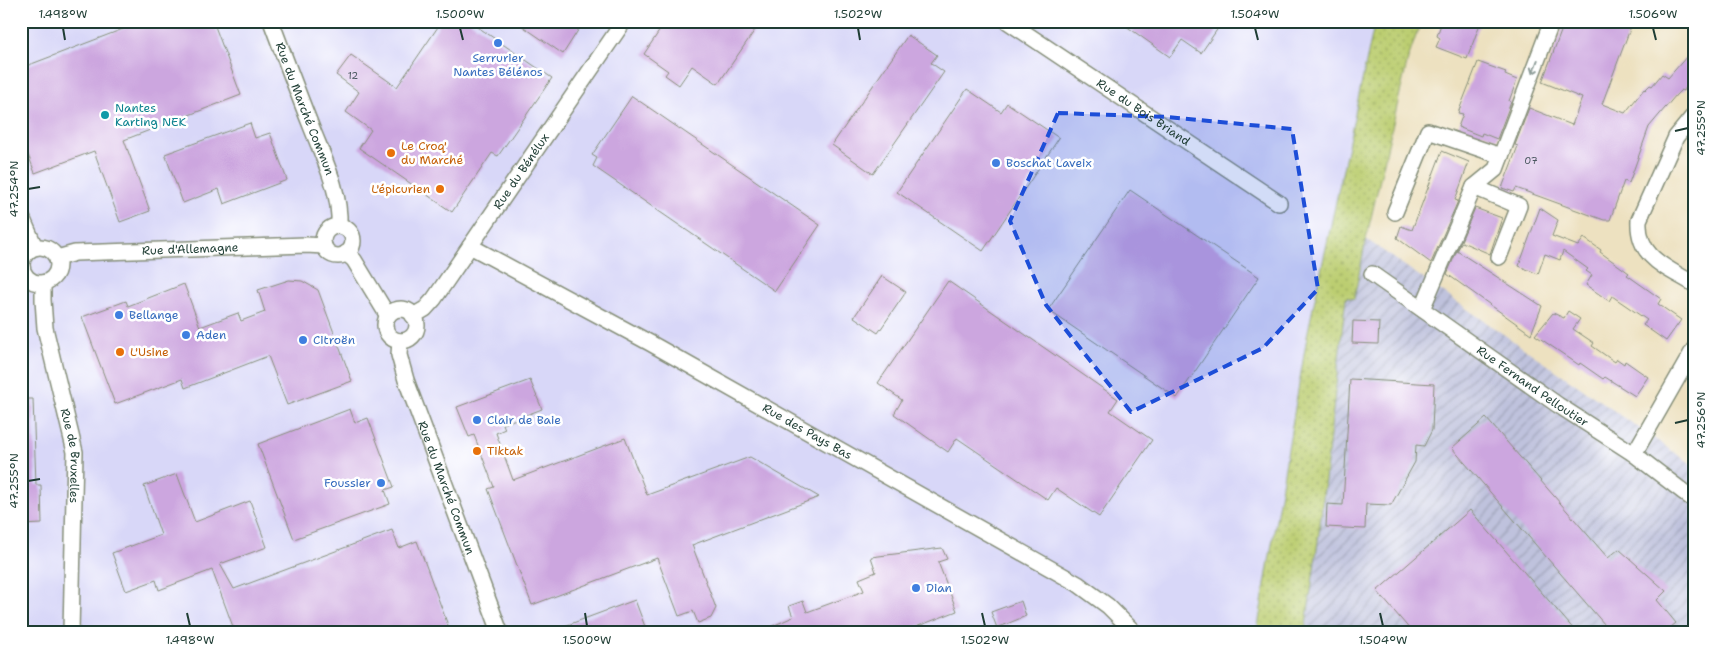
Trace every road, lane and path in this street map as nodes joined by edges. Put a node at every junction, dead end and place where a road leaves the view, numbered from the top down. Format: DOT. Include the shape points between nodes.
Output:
graph roads {
  1 [pos="271,21"];
  2 [pos="624,21"];
  3 [pos="1007,21"];
  4 [pos="1552,21"];
  5 [pos="1694,115"];
  6 [pos="1501,156"];
  7 [pos="1474,187"];
  8 [pos="1279,203"];
  9 [pos="1395,212"];
  10 [pos="21,216"];
  11 [pos="339,226"];
  12 [pos="324,246"];
  13 [pos="470,246"];
  14 [pos="35,248"];
  15 [pos="346,254"];
  16 [pos="1499,257"];
  17 [pos="57,258"];
  18 [pos="1372,274"];
  19 [pos="23,276"];
  20 [pos="43,283"];
  21 [pos="1694,284"];
  22 [pos="1422,309"];
  23 [pos="388,316"];
  24 [pos="413,316"];
  25 [pos="400,341"];
  26 [pos="1694,349"];
  27 [pos="1634,454"];
  28 [pos="1694,500"];
  29 [pos="71,632"];
  30 [pos="500,632"];
  31 [pos="1134,632"];
  1 -- 11 [label="street, Rue du Marché Commun" via="327,168 339,211"];
  2 -- 13 [label="street, Rue du Bénélux"];
  3 -- 8 [label="street, Rue du Bois Briand"];
  4 -- 6 [label="street, one-way"];
  5 -- 21 [label="street" via="1676,137 1639,220 1638,234 1644,249 1658,262"];
  6 -- 7 [label="street" via="1496,169"];
  6 -- 9 [label="street" via="1428,131"];
  7 -- 16 [label="street" via="1518,206"];
  7 -- 22 [label="street"];
  10 -- 14 [label="street"];
  11 -- 12 [label="street" via="331,227 324,234"];
  11 -- 15 [label="street" via="348,229 352,237 352,246"];
  12 -- 15 [label="street" via="331,254"];
  12 -- 17 [label="street, Rue d'Allemagne" via="75,253"];
  13 -- 24 [label="street, Rue du Bénélux" via="434,299"];
  13 -- 31 [label="street, Rue des Pays Bas" via="650,342 1078,584 1108,606"];
  14 -- 17 [label="street" via="50,250"];
  14 -- 19 [label="street" via="23,259"];
  15 -- 23 [label="street" via="354,260"];
  17 -- 20 [label="street" via="56,274"];
  18 -- 22 [label="street, Rue Fernand Pelloutier"];
  19 -- 20 [label="street"];
  20 -- 29 [label="street, Rue de Bruxelles" via="46,328 75,452"];
  22 -- 27 [label="street, Rue Fernand Pelloutier"];
  23 -- 24 [label="street" via="400,310"];
  23 -- 25 [label="street" via="386,330 391,338"];
  24 -- 25 [label="street" via="416,330 409,338"];
  25 -- 30 [label="street, Rue du Marché Commun" via="399,355 406,380"];
  26 -- 27 [label="street"];
  27 -- 28 [label="street, Rue Fernand Pelloutier"];
}
